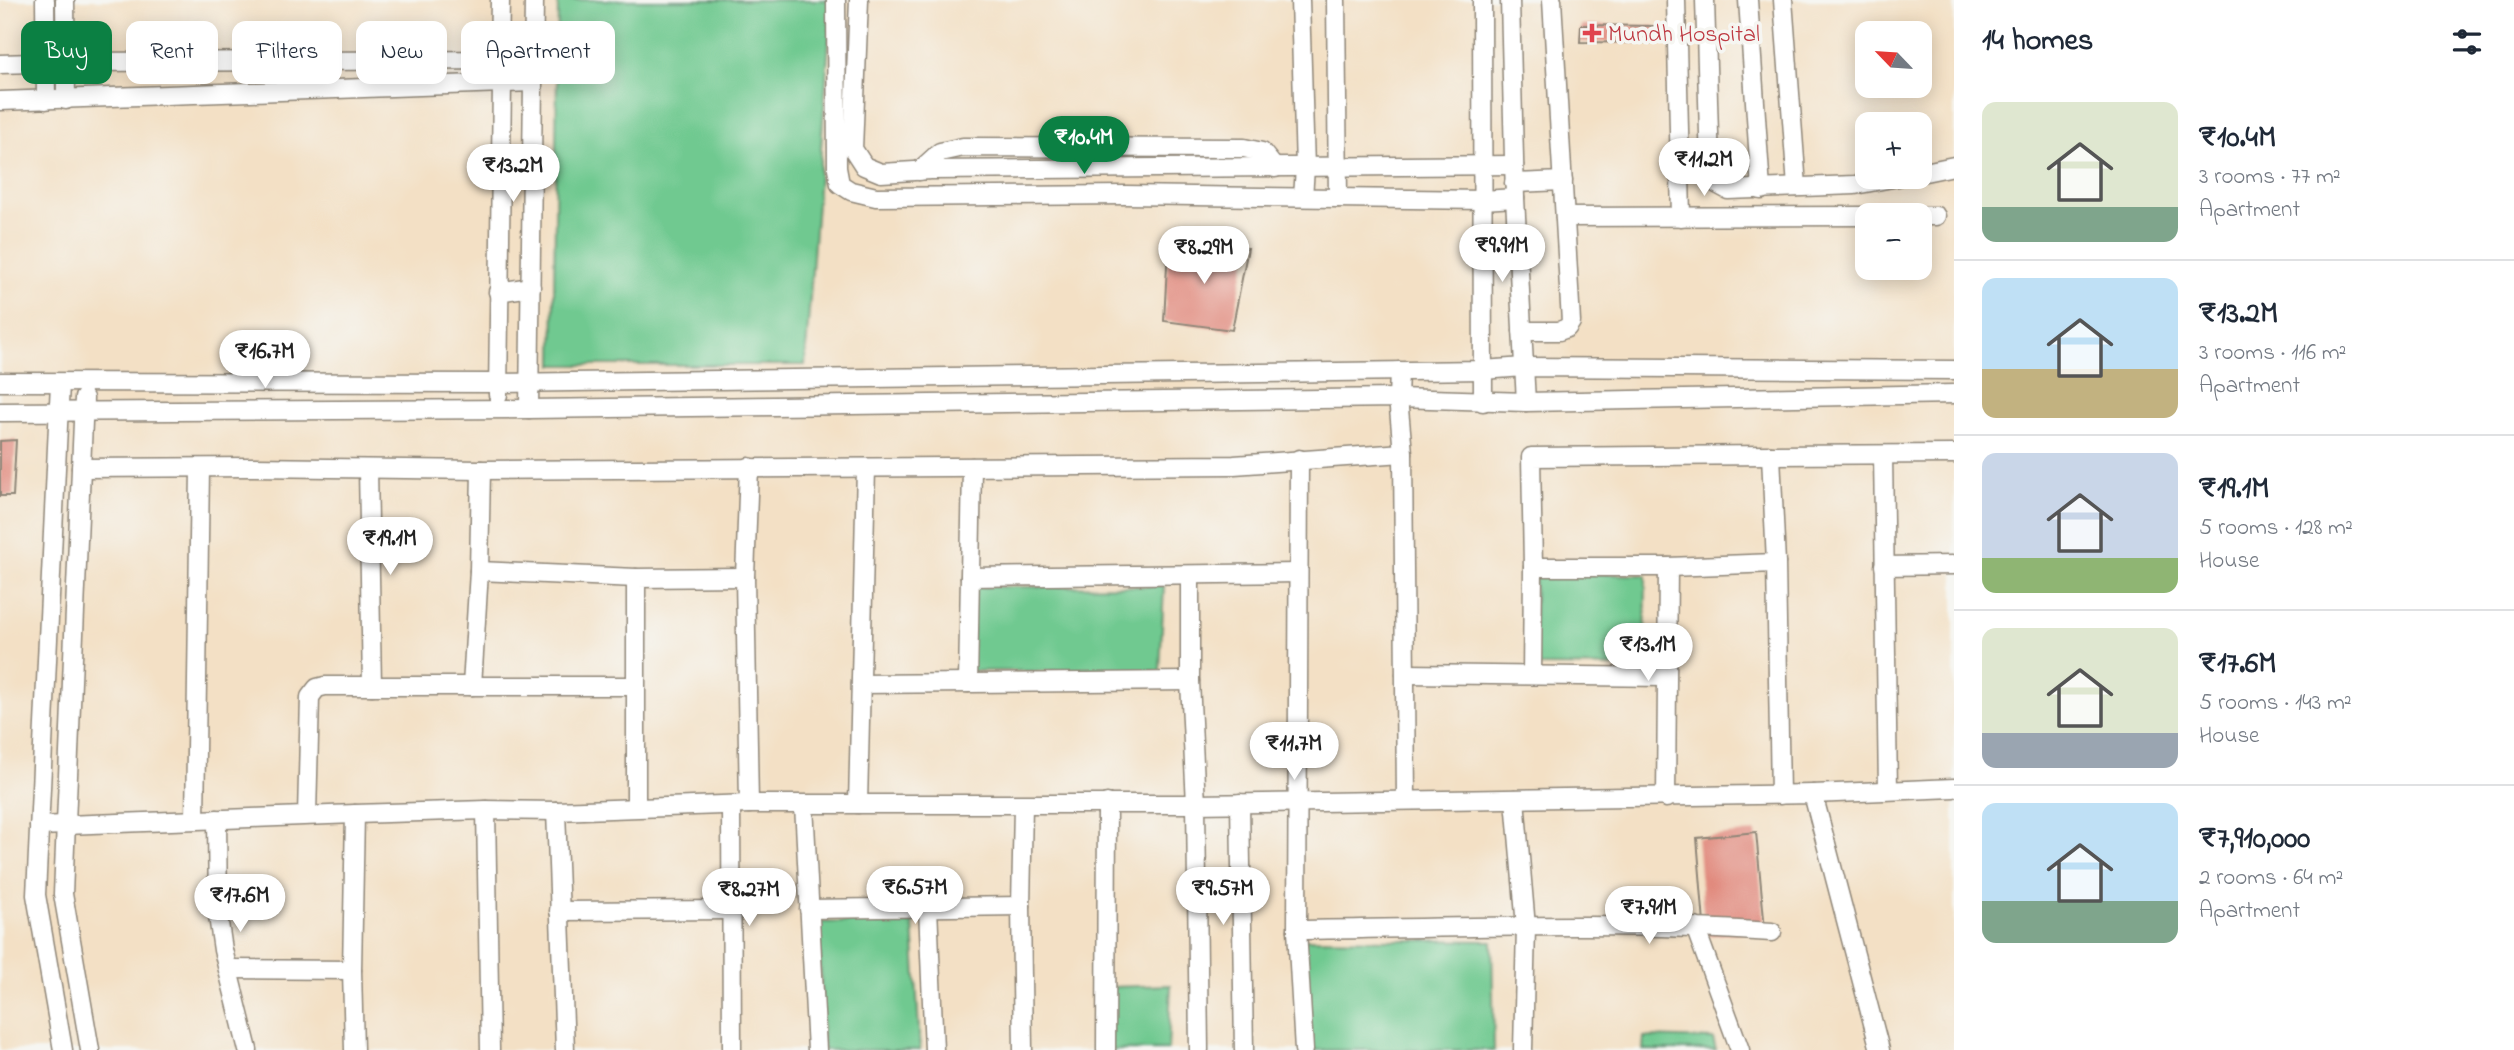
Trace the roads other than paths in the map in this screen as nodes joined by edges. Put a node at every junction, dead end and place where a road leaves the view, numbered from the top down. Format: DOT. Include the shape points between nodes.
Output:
graph roads {
  1 [pos="45,0"];
  2 [pos="65,0"];
  3 [pos="500,0"];
  4 [pos="534,0"];
  5 [pos="836,0"];
  6 [pos="859,0"];
  7 [pos="1300,0"];
  8 [pos="1336,0"];
  9 [pos="1482,0"];
  10 [pos="1510,0"];
  11 [pos="1552,0"];
  12 [pos="1675,0"];
  13 [pos="1705,0"];
  14 [pos="1748,0"];
  15 [pos="1783,0"];
  16 [pos="45,21"];
  17 [pos="65,21"];
  18 [pos="500,21"];
  19 [pos="534,21"];
  20 [pos="461,60"];
  21 [pos="346,61"];
  22 [pos="112,62"];
  23 [pos="21,63"];
  24 [pos="0,64"];
  25 [pos="46,84"];
  26 [pos="66,84"];
  27 [pos="477,84"];
  28 [pos="502,84"];
  29 [pos="533,84"];
  30 [pos="350,89"];
  31 [pos="46,100"];
  32 [pos="66,100"];
  33 [pos="0,101"];
  34 [pos="864,166"];
  35 [pos="1954,166"];
  36 [pos="1339,167"];
  37 [pos="1482,167"];
  38 [pos="1305,168"];
  39 [pos="1932,171"];
  40 [pos="1563,181"];
  41 [pos="1514,182"];
  42 [pos="840,184"];
  43 [pos="1855,185"];
  44 [pos="1797,187"];
  45 [pos="1761,190"];
  46 [pos="1303,197"];
  47 [pos="1338,198"];
  48 [pos="1483,200"];
  49 [pos="1855,216"];
  50 [pos="1565,217"];
  51 [pos="1681,217"];
  52 [pos="531,287"];
  53 [pos="498,292"];
  54 [pos="1522,331"];
  55 [pos="1524,367"];
  56 [pos="1483,370"];
  57 [pos="1954,370"];
  58 [pos="1399,371"];
  59 [pos="530,382"];
  60 [pos="0,383"];
  61 [pos="60,383"];
  62 [pos="84,383"];
  63 [pos="498,383"];
  64 [pos="1954,394"];
  65 [pos="1398,398"];
  66 [pos="1483,402"];
  67 [pos="1526,402"];
  68 [pos="498,409"];
  69 [pos="530,409"];
  70 [pos="60,411"];
  71 [pos="83,411"];
  72 [pos="0,412"];
  73 [pos="1403,453"];
  74 [pos="1882,454"];
  75 [pos="1954,454"];
  76 [pos="1771,455"];
  77 [pos="1299,459"];
  78 [pos="749,467"];
  79 [pos="972,467"];
  80 [pos="81,468"];
  81 [pos="866,468"];
  82 [pos="200,469"];
  83 [pos="368,469"];
  84 [pos="481,470"];
  85 [pos="1776,564"];
  86 [pos="1954,565"];
  87 [pos="1884,566"];
  88 [pos="1533,567"];
  89 [pos="1668,568"];
  90 [pos="479,571"];
  91 [pos="1297,573"];
  92 [pos="1190,575"];
  93 [pos="745,577"];
  94 [pos="970,577"];
  95 [pos="636,578"];
  96 [pos="1405,674"];
  97 [pos="1532,675"];
  98 [pos="1667,677"];
  99 [pos="1190,681"];
  100 [pos="968,683"];
  101 [pos="861,684"];
  102 [pos="372,686"];
  103 [pos="472,686"];
  104 [pos="634,686"];
  105 [pos="1954,788"];
  106 [pos="1888,790"];
  107 [pos="1813,794"];
  108 [pos="1780,795"];
  109 [pos="1666,798"];
  110 [pos="1516,799"];
  111 [pos="1406,800"];
  112 [pos="1299,802"];
  113 [pos="1107,803"];
  114 [pos="1240,803"];
  115 [pos="859,804"];
  116 [pos="1196,804"];
  117 [pos="740,805"];
  118 [pos="804,805"];
  119 [pos="1023,805"];
  120 [pos="636,807"];
  121 [pos="486,810"];
  122 [pos="556,811"];
  123 [pos="355,814"];
  124 [pos="307,816"];
  125 [pos="217,819"];
  126 [pos="195,820"];
  127 [pos="64,825"];
  128 [pos="39,826"];
  129 [pos="1021,906"];
  130 [pos="928,907"];
  131 [pos="809,909"];
  132 [pos="730,910"];
  133 [pos="559,911"];
  134 [pos="1526,927"];
  135 [pos="1695,927"];
  136 [pos="1297,930"];
  137 [pos="1773,932"];
  138 [pos="228,969"];
  139 [pos="352,970"];
  140 [pos="64,1050"];
  141 [pos="90,1050"];
  142 [pos="248,1050"];
  143 [pos="354,1050"];
  144 [pos="490,1050"];
  145 [pos="565,1050"];
  146 [pos="732,1050"];
  147 [pos="817,1050"];
  148 [pos="934,1050"];
  149 [pos="1023,1050"];
  150 [pos="1107,1050"];
  151 [pos="1199,1050"];
  152 [pos="1244,1050"];
  153 [pos="1304,1050"];
  154 [pos="1523,1050"];
  155 [pos="1740,1050"];
  156 [pos="1880,1050"];
  1 -- 16 [label="street"];
  2 -- 17 [label="street"];
  3 -- 18 [label="street"];
  4 -- 19 [label="street"];
  5 -- 42 [label="street"];
  6 -- 34 [label="street" via="853,149"];
  7 -- 38 [label="street"];
  8 -- 36 [label="street"];
  9 -- 37 [label="street"];
  10 -- 41 [label="street"];
  11 -- 40 [label="street"];
  12 -- 51 [label="street"];
  13 -- 45 [label="street" via="1712,176 1728,190"];
  14 -- 45 [label="street"];
  15 -- 44 [label="street"];
  20 -- 21 [label="street"];
  21 -- 22 [label="street"];
  21 -- 30 [label="street"];
  23 -- 24 [label="street"];
  25 -- 31 [label="street"];
  26 -- 32 [label="street"];
  27 -- 30 [label="street"];
  28 -- 53 [label="street"];
  29 -- 52 [label="street"];
  30 -- 32 [label="street"];
  31 -- 32 [label="street"];
  31 -- 33 [label="street"];
  34 -- 38 [label="street" via="881,173"];
  34 -- 42 [label="street"];
  35 -- 39 [label="street"];
  36 -- 37 [label="street"];
  36 -- 38 [label="street"];
  36 -- 47 [label="street"];
  37 -- 41 [label="street"];
  37 -- 48 [label="street"];
  38 -- 46 [label="street"];
  40 -- 41 [label="street"];
  40 -- 50 [label="street"];
  41 -- 48 [label="street"];
  41 -- 54 [label="street"];
  42 -- 46 [label="street" via="876,197"];
  43 -- 44 [label="street"];
  44 -- 45 [label="street"];
  46 -- 47 [label="street"];
  47 -- 48 [label="street"];
  48 -- 56 [label="street"];
  49 -- 51 [label="street"];
  50 -- 51 [label="street"];
  50 -- 54 [label="street" via="1571,322 1559,331"];
  52 -- 53 [label="street"];
  52 -- 59 [label="street"];
  53 -- 63 [label="street"];
  54 -- 55 [label="street"];
  55 -- 56 [label="street"];
  55 -- 57 [label="street"];
  55 -- 67 [label="street"];
  56 -- 58 [label="street"];
  56 -- 66 [label="street"];
  58 -- 59 [label="street"];
  58 -- 65 [label="street"];
  59 -- 63 [label="street"];
  59 -- 69 [label="street"];
  60 -- 61 [label="street"];
  61 -- 62 [label="street"];
  61 -- 70 [label="street"];
  62 -- 63 [label="street"];
  62 -- 71 [label="street"];
  63 -- 68 [label="street"];
  64 -- 67 [label="street"];
  65 -- 66 [label="street"];
  65 -- 69 [label="street"];
  65 -- 73 [label="street"];
  66 -- 67 [label="street"];
  68 -- 69 [label="street"];
  68 -- 71 [label="street"];
  70 -- 71 [label="street"];
  70 -- 72 [label="street"];
  70 -- 128 [label="street"];
  71 -- 80 [label="street"];
  73 -- 77 [label="street"];
  73 -- 96 [label="street"];
  74 -- 75 [label="street"];
  74 -- 76 [label="street"];
  74 -- 87 [label="street"];
  76 -- 85 [label="street"];
  76 -- 88 [label="street" via="1531,457"];
  77 -- 79 [label="street" via="1234,465"];
  77 -- 91 [label="street"];
  78 -- 81 [label="street"];
  78 -- 84 [label="street"];
  78 -- 93 [label="street"];
  79 -- 81 [label="street"];
  79 -- 94 [label="street"];
  80 -- 82 [label="street"];
  80 -- 127 [label="street"];
  81 -- 101 [label="street"];
  82 -- 83 [label="street"];
  82 -- 126 [label="street"];
  83 -- 84 [label="street"];
  83 -- 102 [label="street"];
  84 -- 90 [label="street"];
  85 -- 89 [label="street"];
  85 -- 108 [label="street"];
  86 -- 87 [label="street"];
  87 -- 106 [label="street"];
  88 -- 89 [label="street"];
  88 -- 97 [label="street"];
  89 -- 98 [label="street"];
  90 -- 95 [label="street"];
  90 -- 103 [label="street"];
  91 -- 92 [label="street"];
  91 -- 112 [label="street"];
  92 -- 94 [label="street"];
  92 -- 99 [label="street"];
  93 -- 95 [label="street"];
  93 -- 117 [label="street"];
  94 -- 100 [label="street"];
  95 -- 104 [label="street"];
  96 -- 97 [label="street"];
  96 -- 111 [label="street"];
  97 -- 98 [label="street"];
  98 -- 109 [label="street"];
  99 -- 100 [label="street"];
  99 -- 116 [label="street"];
  100 -- 101 [label="street"];
  101 -- 115 [label="street"];
  102 -- 103 [label="street"];
  102 -- 124 [label="street" via="325,685 310,697"];
  103 -- 104 [label="street"];
  104 -- 120 [label="street"];
  105 -- 106 [label="street"];
  106 -- 107 [label="street"];
  107 -- 108 [label="street"];
  107 -- 156 [label="street"];
  108 -- 109 [label="street"];
  109 -- 110 [label="street"];
  110 -- 111 [label="street"];
  110 -- 134 [label="street"];
  111 -- 112 [label="street"];
  112 -- 114 [label="street"];
  112 -- 136 [label="street"];
  113 -- 116 [label="street"];
  113 -- 119 [label="street"];
  113 -- 150 [label="street"];
  114 -- 116 [label="street"];
  114 -- 152 [label="street"];
  115 -- 118 [label="street"];
  115 -- 119 [label="street"];
  116 -- 151 [label="street"];
  117 -- 118 [label="street"];
  117 -- 120 [label="street"];
  117 -- 132 [label="street"];
  118 -- 131 [label="street"];
  119 -- 129 [label="street"];
  120 -- 122 [label="street"];
  121 -- 122 [label="street"];
  121 -- 123 [label="street"];
  121 -- 144 [label="street"];
  122 -- 133 [label="street"];
  123 -- 124 [label="street"];
  123 -- 139 [label="street"];
  124 -- 125 [label="street"];
  125 -- 126 [label="street"];
  125 -- 138 [label="street" via="218,916"];
  126 -- 127 [label="street"];
  127 -- 128 [label="street"];
  127 -- 141 [label="street" via="63,894"];
  128 -- 140 [label="street" via="36,895"];
  129 -- 130 [label="street"];
  129 -- 149 [label="street"];
  130 -- 131 [label="street"];
  130 -- 148 [label="street"];
  131 -- 147 [label="street"];
  132 -- 133 [label="street"];
  132 -- 146 [label="street"];
  133 -- 145 [label="street"];
  134 -- 135 [label="street"];
  134 -- 136 [label="street"];
  134 -- 154 [label="street"];
  135 -- 137 [label="street"];
  135 -- 155 [label="street"];
  136 -- 153 [label="street"];
  138 -- 139 [label="street"];
  138 -- 142 [label="street"];
  139 -- 143 [label="street"];
}
